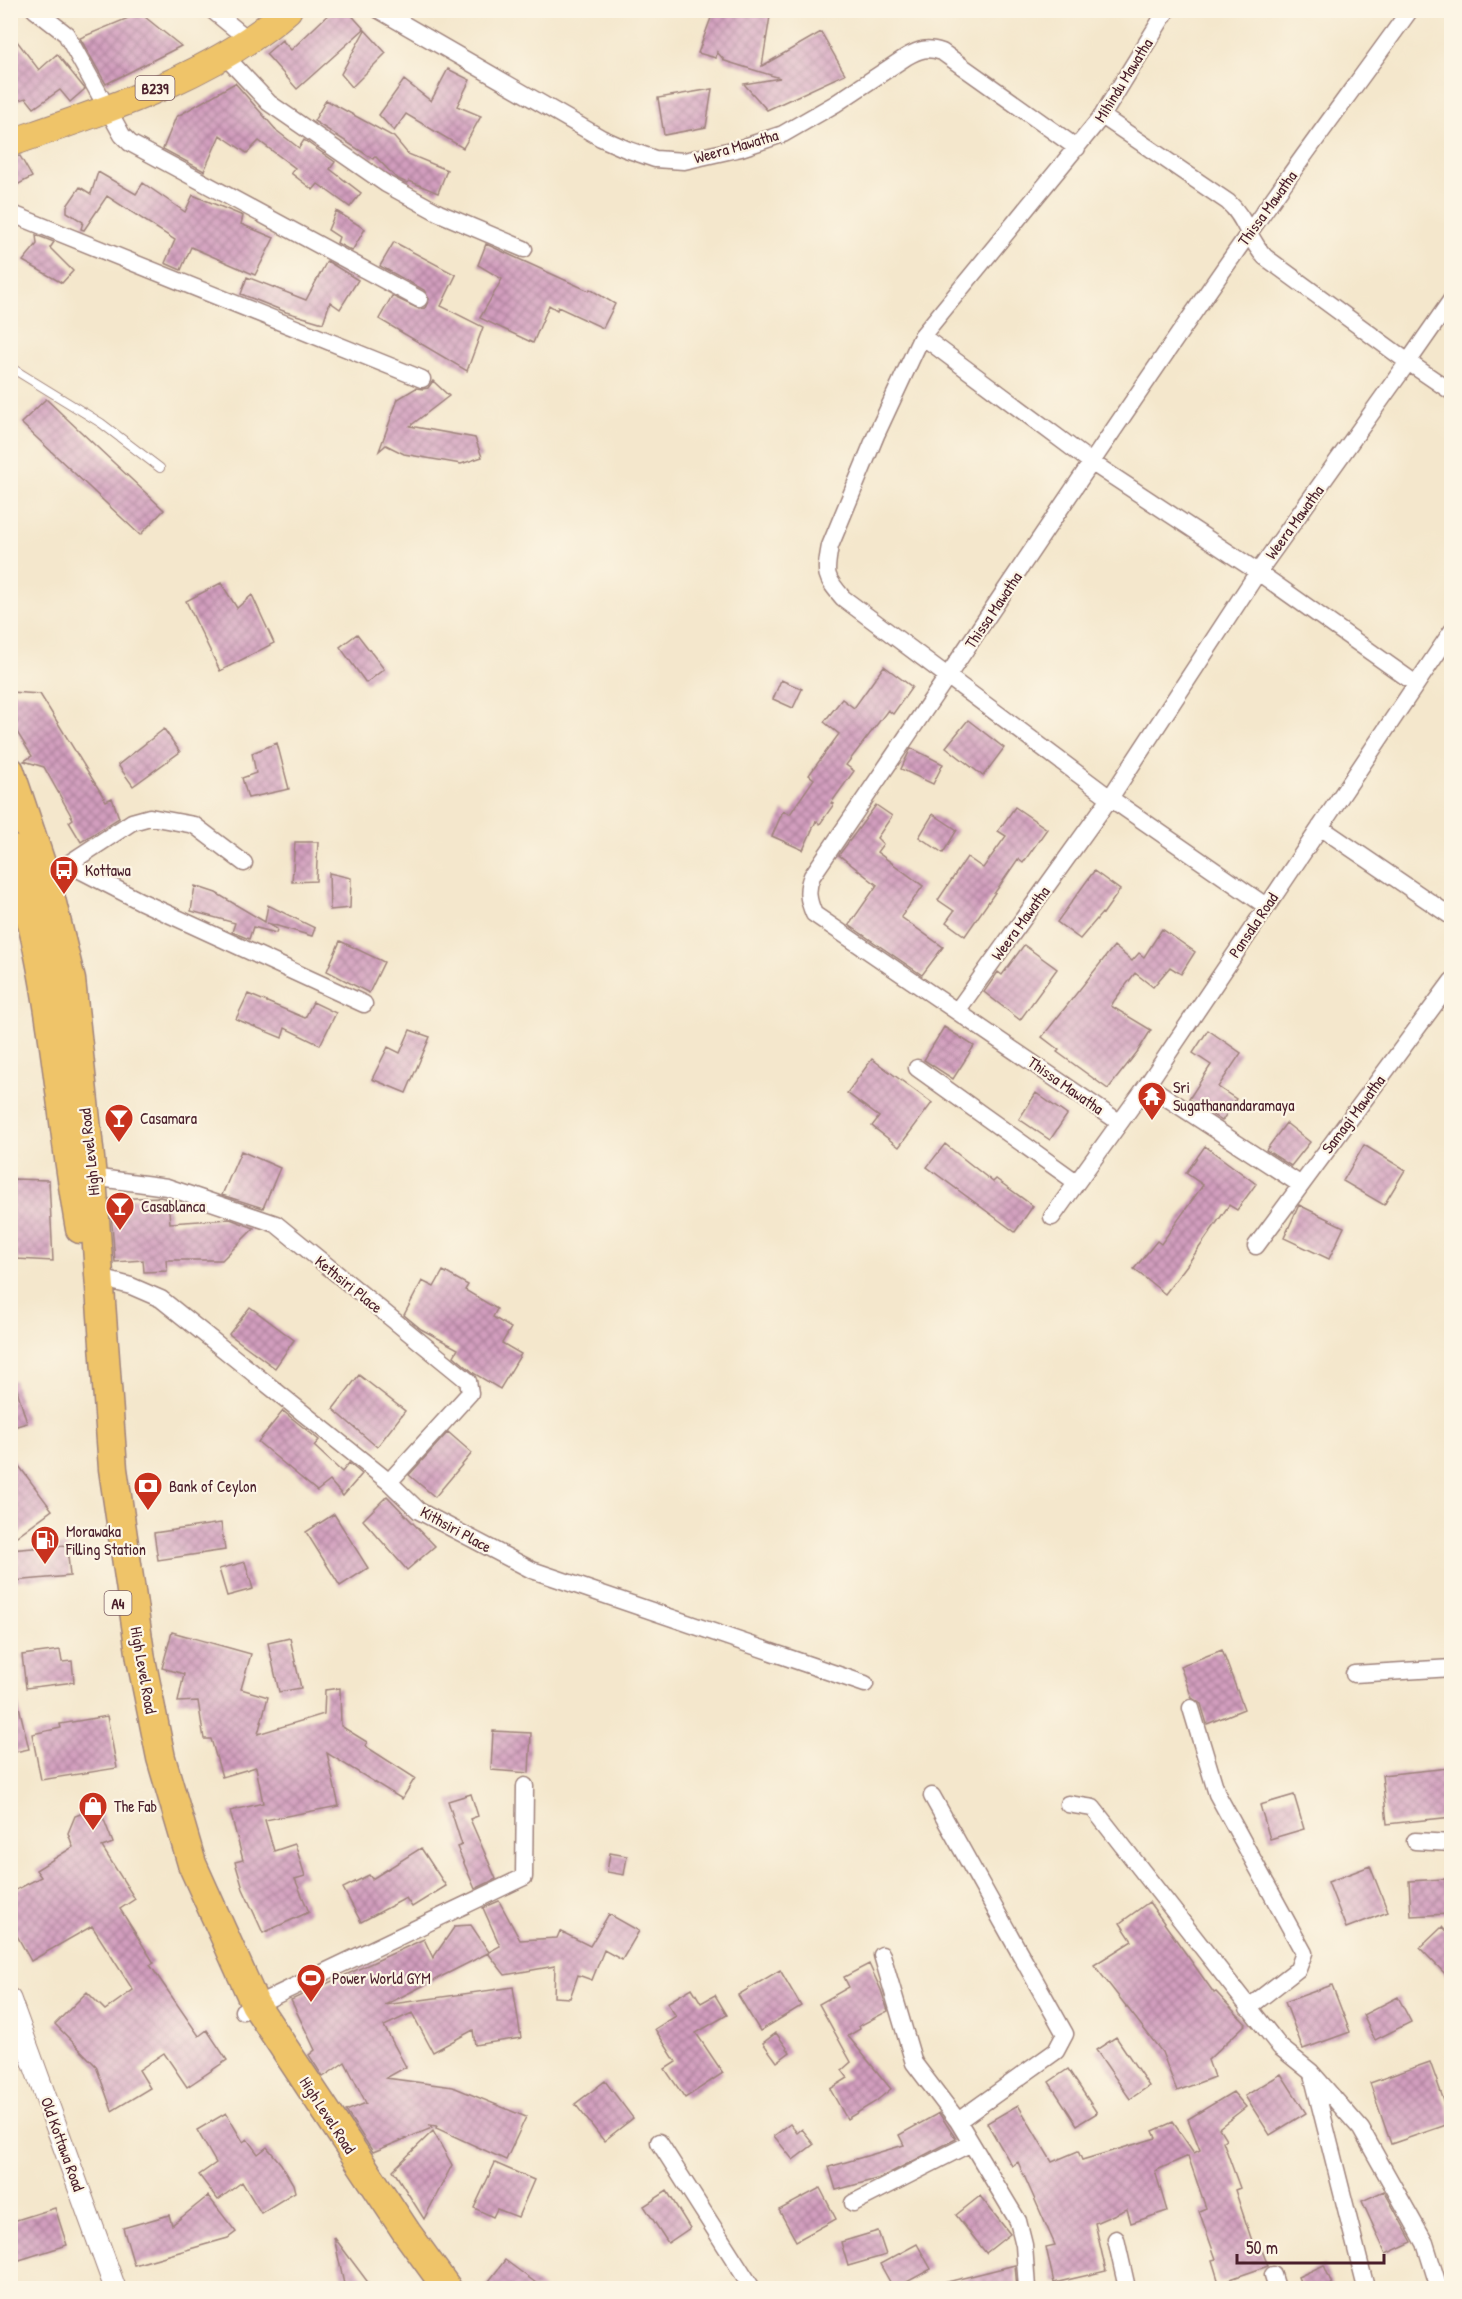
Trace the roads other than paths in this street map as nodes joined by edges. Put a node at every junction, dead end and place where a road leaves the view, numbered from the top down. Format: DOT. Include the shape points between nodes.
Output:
graph roads {
  1 [pos="35,10"];
  2 [pos="212,10"];
  3 [pos="288,10"];
  4 [pos="379,10"];
  5 [pos="1167,10"];
  6 [pos="1410,10"];
  7 [pos="250,41"];
  8 [pos="225,56"];
  9 [pos="107,109"];
  10 [pos="1102,116"];
  11 [pos="10,142"];
  12 [pos="1077,148"];
  13 [pos="10,213"];
  14 [pos="1250,232"];
  15 [pos="524,249"];
  16 [pos="419,299"];
  17 [pos="1452,299"];
  18 [pos="922,336"];
  19 [pos="1408,362"];
  20 [pos="10,367"];
  21 [pos="422,379"];
  22 [pos="1452,392"];
  23 [pos="1091,462"];
  24 [pos="160,468"];
  25 [pos="1258,572"];
  26 [pos="1452,630"];
  27 [pos="949,676"];
  28 [pos="1416,684"];
  29 [pos="10,771"];
  30 [pos="1110,798"];
  31 [pos="1320,827"];
  32 [pos="10,849"];
  33 [pos="244,863"];
  34 [pos="57,870"];
  35 [pos="1266,906"];
  36 [pos="1452,916"];
  37 [pos="1452,981"];
  38 [pos="364,1004"];
  39 [pos="957,1011"];
  40 [pos="917,1068"];
  41 [pos="1147,1085"];
  42 [pos="1119,1122"];
  43 [pos="92,1177"];
  44 [pos="1076,1182"];
  45 [pos="1301,1185"];
  46 [pos="1052,1217"];
  47 [pos="1256,1246"];
  48 [pos="100,1278"];
  49 [pos="389,1482"];
  50 [pos="1452,1668"];
  51 [pos="1354,1674"];
  52 [pos="865,1684"];
  53 [pos="1191,1708"];
  54 [pos="525,1786"];
  55 [pos="932,1796"];
  56 [pos="1068,1804"];
  57 [pos="1415,1841"];
  58 [pos="1452,1843"];
  59 [pos="882,1955"];
  60 [pos="10,1999"];
  61 [pos="249,2008"];
  62 [pos="1248,2008"];
  63 [pos="18,2038"];
  64 [pos="1311,2072"];
  65 [pos="958,2121"];
  66 [pos="659,2142"];
  67 [pos="971,2143"];
  68 [pos="853,2203"];
  69 [pos="1116,2239"];
  70 [pos="115,2289"];
  71 [pos="429,2289"];
  72 [pos="447,2289"];
  73 [pos="752,2289"];
  74 [pos="1028,2289"];
  75 [pos="1127,2289"];
  76 [pos="1366,2289"];
  77 [pos="1439,2289"];
  1 -- 9 [label="street" via="66,34"];
  2 -- 7 [label="street"];
  3 -- 7 [label="main road, B239"];
  4 -- 12 [label="street, Weera Mawatha" via="601,138 655,159 684,161 783,134 906,57 929,48 942,52"];
  5 -- 10 [label="street, Mihindu Mawatha"];
  6 -- 14 [label="street, Thissa Mawatha"];
  7 -- 8 [label="main road, B239"];
  8 -- 9 [label="main road, B239"];
  8 -- 15 [label="street" via="269,103 386,184 439,213"];
  9 -- 11 [label="main road, B239"];
  9 -- 16 [label="street" via="130,143"];
  10 -- 12 [label="street, Mihindu Mawatha"];
  10 -- 14 [label="street" via="1228,202"];
  12 -- 18 [label="street, Mihindu Mawatha"];
  13 -- 21 [label="street"];
  14 -- 19 [label="street" via="1265,257"];
  14 -- 23 [label="street, Thissa Mawatha"];
  17 -- 19 [label="street, Weera Mawatha"];
  18 -- 23 [label="street"];
  18 -- 27 [label="street, Mihindu Mawatha" via="871,446 830,546 827,564 829,582 843,598"];
  19 -- 22 [label="street"];
  19 -- 25 [label="street, Weera Mawatha"];
  20 -- 24 [label="lane" via="101,423"];
  23 -- 25 [label="street"];
  23 -- 27 [label="street, Thissa Mawatha"];
  25 -- 28 [label="street"];
  25 -- 30 [label="street, Weera Mawatha"];
  26 -- 28 [label="street, Pansala Road"];
  27 -- 30 [label="street, Mihindu Mawatha"];
  27 -- 39 [label="street, Thissa Mawatha" via="812,876 808,901 814,914"];
  28 -- 31 [label="street, Pansala Road"];
  29 -- 34 [label="highway, High Level Road / A4"];
  30 -- 35 [label="street, Mihindu Mawatha"];
  30 -- 39 [label="street, Weera Mawatha"];
  31 -- 35 [label="street, Pansala Road"];
  31 -- 36 [label="street"];
  32 -- 61 [label="highway, High Level Road / A4" via="31,912 46,988 83,1245 99,1470 126,1662 147,1762 178,1869"];
  33 -- 34 [label="street" via="194,825 150,817 132,822"];
  34 -- 38 [label="street" via="140,901"];
  34 -- 43 [label="highway, High Level Road / A4"];
  35 -- 41 [label="street, Pansala Road"];
  37 -- 45 [label="street, Samagi Mawatha"];
  39 -- 42 [label="street, Thissa Mawatha"];
  40 -- 44 [label="street"];
  41 -- 42 [label="street, Pansala Road"];
  41 -- 45 [label="street"];
  42 -- 44 [label="street, Pansala Road"];
  43 -- 48 [label="highway, High Level Road / A4"];
  43 -- 49 [label="street, Kethsiri Place" via="167,1187 276,1224 468,1381 470,1393"];
  44 -- 46 [label="street, Pansala Road"];
  45 -- 47 [label="street, Samagi Mawatha"];
  48 -- 49 [label="street, Kithsiri Place" via="161,1299"];
  48 -- 61 [label="highway, High Level Road / A4" via="113,1469 141,1659 161,1758 192,1864"];
  49 -- 52 [label="street, Kithsiri Place" via="419,1511 532,1570"];
  50 -- 51 [label="street"];
  53 -- 62 [label="street" via="1217,1794 1304,1953 1298,1969"];
  54 -- 61 [label="street" via="524,1877"];
  55 -- 65 [label="street" via="1065,2034 1056,2051"];
  56 -- 62 [label="street" via="1093,1808"];
  57 -- 58 [label="street"];
  59 -- 65 [label="street" via="914,2064"];
  60 -- 63 [label="street, Old Kottawa Road"];
  61 -- 71 [label="highway, High Level Road / A4" via="394,2242"];
  61 -- 72 [label="highway, High Level Road / A4"];
  62 -- 64 [label="street" via="1280,2047"];
  63 -- 70 [label="street, Old Kottawa Road"];
  64 -- 76 [label="street"];
  64 -- 77 [label="street" via="1360,2128 1425,2243"];
  65 -- 67 [label="street"];
  66 -- 73 [label="street"];
  67 -- 68 [label="street"];
  67 -- 74 [label="street" via="1018,2221"];
  69 -- 75 [label="street"];
}
